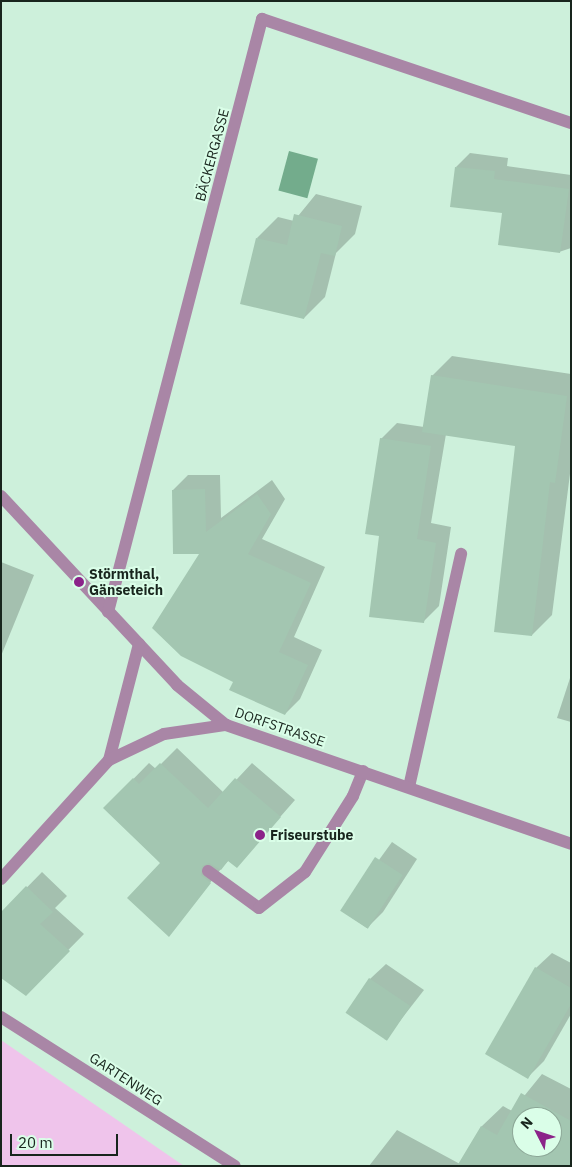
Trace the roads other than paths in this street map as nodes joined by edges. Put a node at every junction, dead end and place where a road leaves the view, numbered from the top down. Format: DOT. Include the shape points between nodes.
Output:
graph roads {
  1 [pos="571,123"];
  2 [pos="1,496"];
  3 [pos="461,554"];
  4 [pos="108,612"];
  5 [pos="139,644"];
  6 [pos="226,725"];
  7 [pos="109,760"];
  8 [pos="363,772"];
  9 [pos="409,787"];
  10 [pos="571,844"];
  11 [pos="208,871"];
  12 [pos="1,879"];
  13 [pos="1,1017"];
  14 [pos="235,1166"];
  1 -- 4 [label="street, BÄCKERGASSE" via="262,19"];
  2 -- 4 [label="street, DORFSTRASSE"];
  3 -- 9 [label="street"];
  4 -- 5 [label="street, DORFSTRASSE"];
  5 -- 6 [label="street, DORFSTRASSE"];
  5 -- 7 [label="street"];
  6 -- 7 [label="street" via="164,734"];
  6 -- 8 [label="street, DORFSTRASSE"];
  7 -- 12 [label="street"];
  8 -- 9 [label="street, DORFSTRASSE"];
  8 -- 11 [label="street" via="353,796 305,872 259,908"];
  9 -- 10 [label="street, DORFSTRASSE"];
  13 -- 14 [label="street, GARTENWEG"];
}
